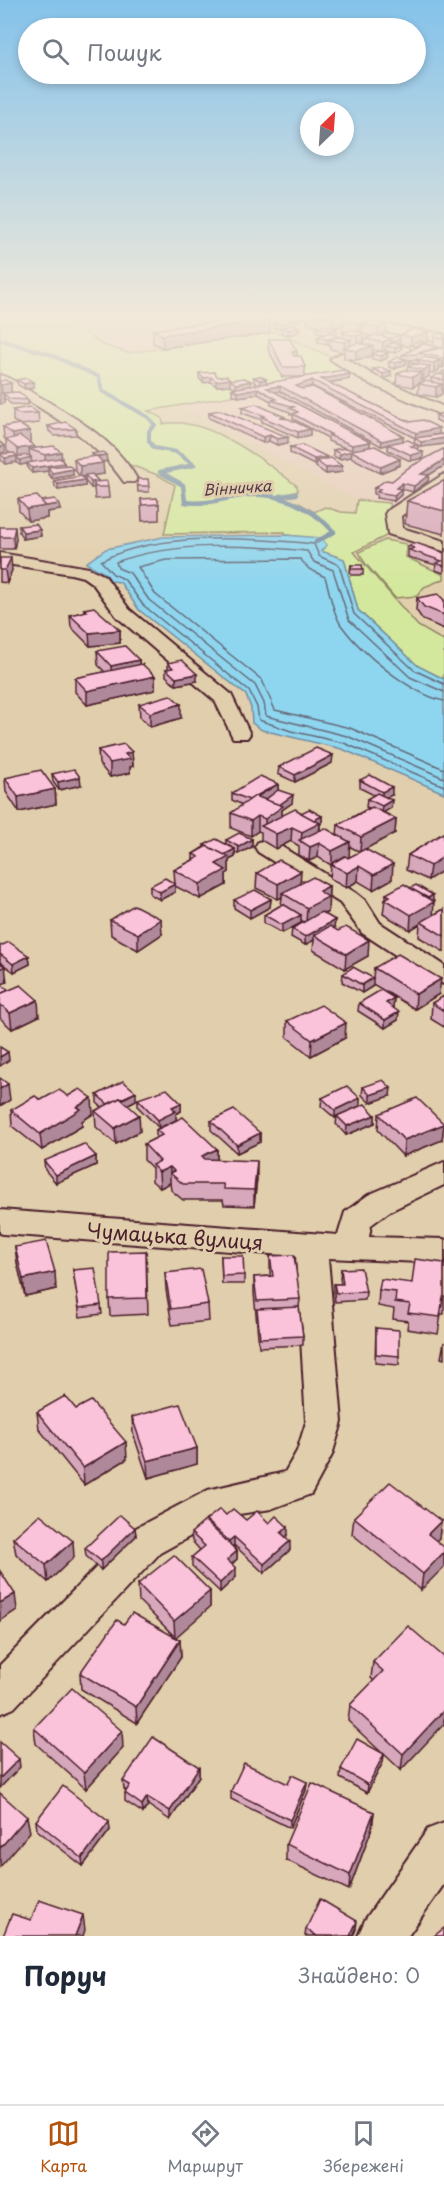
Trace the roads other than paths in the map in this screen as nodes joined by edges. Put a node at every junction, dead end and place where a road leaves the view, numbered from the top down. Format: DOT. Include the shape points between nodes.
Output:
graph roads {
  1 [pos="44,406"];
  2 [pos="129,479"];
  3 [pos="444,479"];
  4 [pos="444,546"];
  5 [pos="0,558"];
  6 [pos="240,734"];
  7 [pos="266,847"];
  8 [pos="444,976"];
  9 [pos="444,1173"];
  10 [pos="1,1223"];
  11 [pos="310,1246"];
  12 [pos="351,1248"];
  13 [pos="444,1251"];
  14 [pos="0,1694"];
  15 [pos="444,1845"];
  16 [pos="381,1936"];
  1 -- 2 [label="street" via="119,461"];
  3 -- 4 [label="street" via="393,514 394,531"];
  5 -- 6 [label="street" via="72,569 99,580 123,613 224,698"];
  7 -- 8 [label="street" via="348,898 371,928"];
  9 -- 12 [label="street" via="379,1203 356,1220"];
  10 -- 11 [label="street, Чумацька вулиця"];
  11 -- 12 [label="street, Чумацька вулиця"];
  11 -- 14 [label="street" via="324,1422 314,1455 298,1483 271,1493 221,1501 147,1541"];
  12 -- 13 [label="street, Чумацька вулиця"];
  15 -- 16 [label="street"];
}
